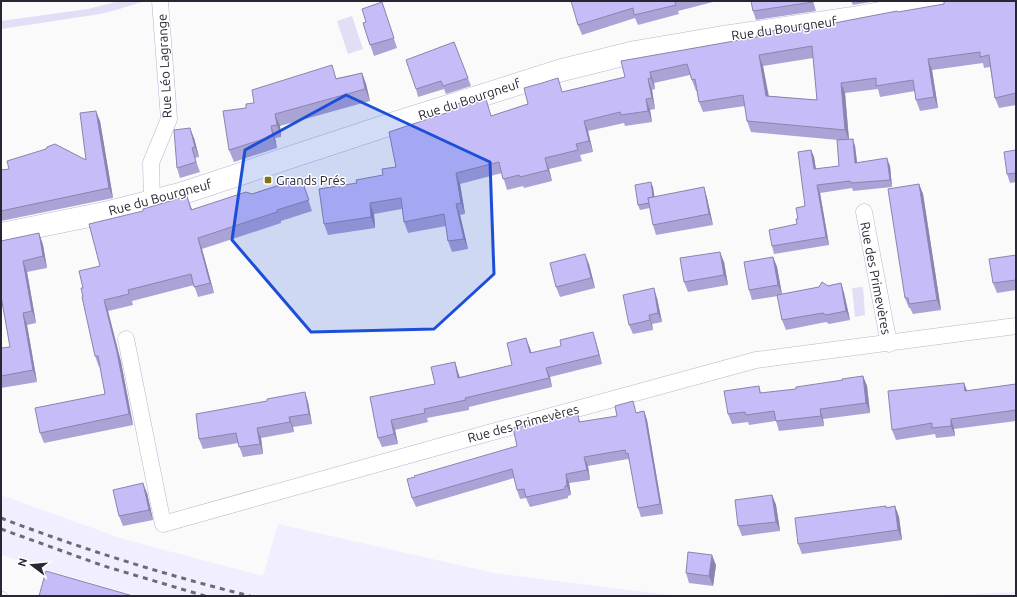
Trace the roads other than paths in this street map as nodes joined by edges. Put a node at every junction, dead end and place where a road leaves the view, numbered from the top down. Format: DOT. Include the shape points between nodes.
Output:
graph roads {
  1 [pos="160,1"];
  2 [pos="945,1"];
  3 [pos="152,201"];
  4 [pos="864,212"];
  5 [pos="1,234"];
  6 [pos="1016,326"];
  7 [pos="126,339"];
  8 [pos="888,344"];
  1 -- 3 [label="street, Rue Léo Lagrange" via="169,119 151,163"];
  2 -- 3 [label="main road, Rue du Bourgneuf" via="634,52 562,70"];
  3 -- 5 [label="main road, Rue du Bourgneuf"];
  4 -- 8 [label="street, Rue des Primevères"];
  6 -- 8 [label="street, Rue des Primevères"];
  7 -- 8 [label="street, Rue des Primevères" via="163,524 756,360"];
}
